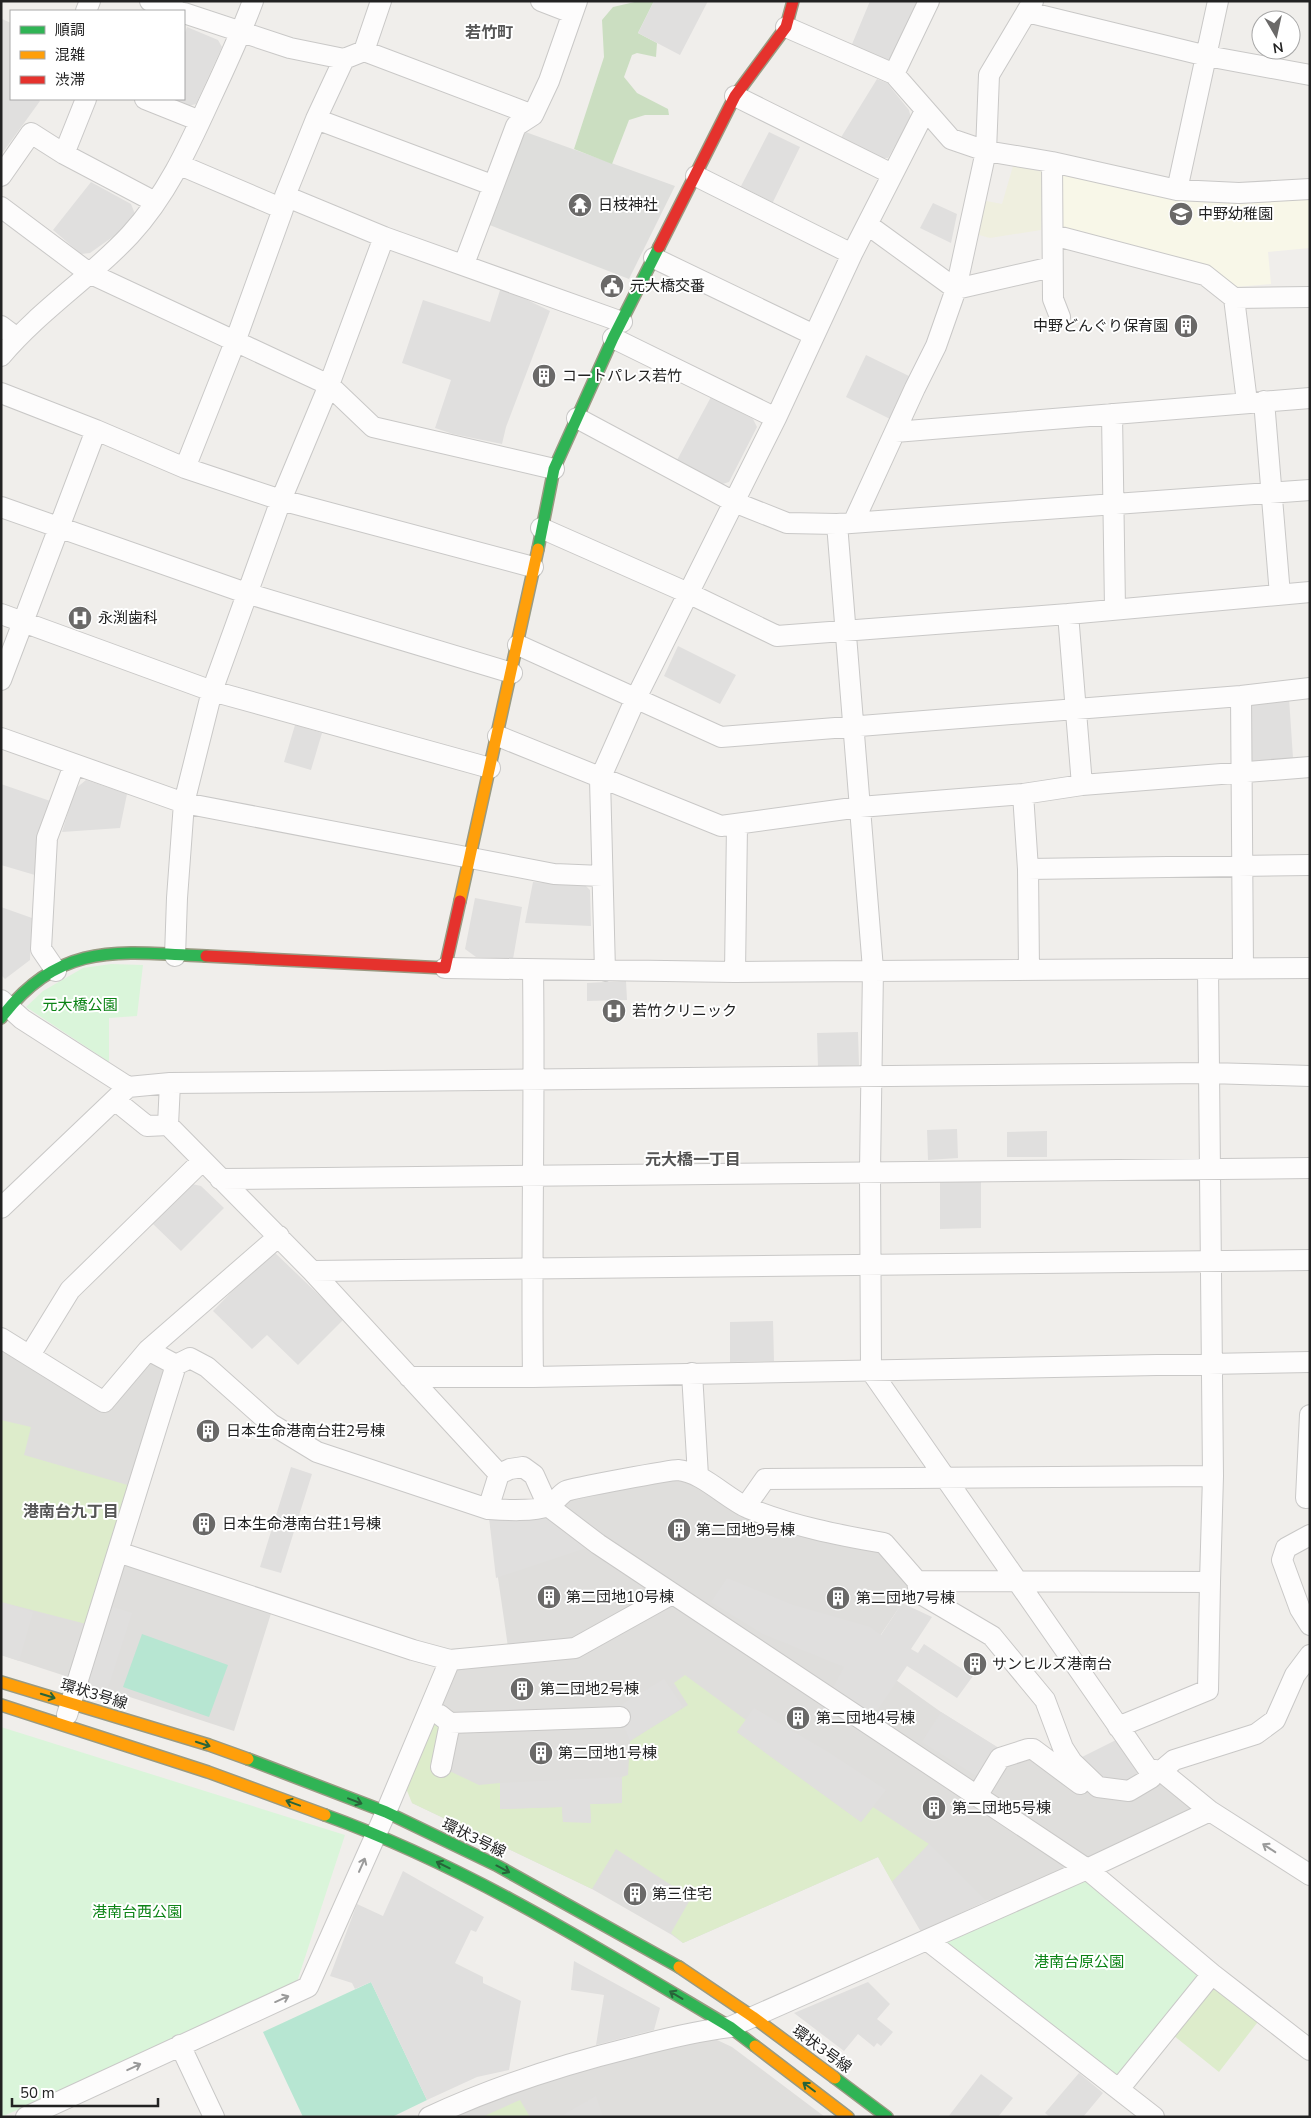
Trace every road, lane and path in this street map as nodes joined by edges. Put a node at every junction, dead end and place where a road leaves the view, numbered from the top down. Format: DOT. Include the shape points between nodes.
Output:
graph roads {
  1 [pos="150,1"];
  2 [pos="253,1"];
  3 [pos="381,1"];
  4 [pos="541,1"];
  5 [pos="793,1"];
  6 [pos="929,1"];
  7 [pos="1218,1"];
  8 [pos="1030,6"];
  9 [pos="575,7"];
  10 [pos="175,10"];
  11 [pos="185,13"];
  12 [pos="786,27"];
  13 [pos="241,34"];
  14 [pos="364,51"];
  15 [pos="1207,56"];
  16 [pos="344,59"];
  17 [pos="894,74"];
  18 [pos="1310,75"];
  19 [pos="735,96"];
  20 [pos="86,100"];
  21 [pos="148,100"];
  22 [pos="925,111"];
  23 [pos="533,114"];
  24 [pos="316,119"];
  25 [pos="200,121"];
  26 [pos="986,151"];
  27 [pos="64,154"];
  28 [pos="1052,162"];
  29 [pos="180,165"];
  30 [pos="892,174"];
  31 [pos="1,176"];
  32 [pos="696,176"];
  33 [pos="492,185"];
  34 [pos="1310,189"];
  35 [pos="1177,190"];
  36 [pos="155,202"];
  37 [pos="284,202"];
  38 [pos="1,207"];
  39 [pos="868,225"];
  40 [pos="1052,235"];
  41 [pos="384,237"];
  42 [pos="852,254"];
  43 [pos="654,258"];
  44 [pos="464,264"];
  45 [pos="1052,267"];
  46 [pos="89,273"];
  47 [pos="956,289"];
  48 [pos="1310,297"];
  49 [pos="1234,298"];
  50 [pos="1060,316"];
  51 [pos="618,330"];
  52 [pos="9,332"];
  53 [pos="814,335"];
  54 [pos="235,342"];
  55 [pos="1,356"];
  56 [pos="329,385"];
  57 [pos="1,393"];
  58 [pos="1310,398"];
  59 [pos="1256,402"];
  60 [pos="1112,414"];
  61 [pos="577,418"];
  62 [pos="776,418"];
  63 [pos="96,430"];
  64 [pos="895,432"];
  65 [pos="184,468"];
  66 [pos="554,469"];
  67 [pos="1310,490"];
  68 [pos="1272,493"];
  69 [pos="280,500"];
  70 [pos="734,502"];
  71 [pos="1112,503"];
  72 [pos="1,507"];
  73 [pos="846,523"];
  74 [pos="59,527"];
  75 [pos="541,528"];
  76 [pos="533,566"];
  77 [pos="1310,592"];
  78 [pos="246,593"];
  79 [pos="688,593"];
  80 [pos="1280,595"];
  81 [pos="1115,608"];
  82 [pos="1,614"];
  83 [pos="1068,614"];
  84 [pos="23,622"];
  85 [pos="847,631"];
  86 [pos="518,646"];
  87 [pos="512,673"];
  88 [pos="1,680"];
  89 [pos="1310,688"];
  90 [pos="212,691"];
  91 [pos="1241,696"];
  92 [pos="635,700"];
  93 [pos="1076,709"];
  94 [pos="853,727"];
  95 [pos="498,736"];
  96 [pos="1,738"];
  97 [pos="74,765"];
  98 [pos="1310,767"];
  99 [pos="490,768"];
  100 [pos="1242,773"];
  101 [pos="600,779"];
  102 [pos="1082,785"];
  103 [pos="1023,794"];
  104 [pos="184,803"];
  105 [pos="860,807"];
  106 [pos="737,825"];
  107 [pos="469,857"];
  108 [pos="1310,865"];
  109 [pos="1242,866"];
  110 [pos="1028,869"];
  111 [pos="602,876"];
  112 [pos="176,956"];
  113 [pos="444,968"];
  114 [pos="1243,968"];
  115 [pos="1310,968"];
  116 [pos="873,969"];
  117 [pos="1208,969"];
  118 [pos="533,970"];
  119 [pos="1029,970"];
  120 [pos="56,971"];
  121 [pos="605,971"];
  122 [pos="735,972"];
  123 [pos="4,1008"];
  124 [pos="1209,1073"];
  125 [pos="1310,1076"];
  126 [pos="870,1077"];
  127 [pos="535,1078"];
  128 [pos="170,1083"];
  129 [pos="122,1094"];
  130 [pos="168,1125"];
  131 [pos="202,1161"];
  132 [pos="1210,1168"];
  133 [pos="1310,1168"];
  134 [pos="870,1171"];
  135 [pos="532,1174"];
  136 [pos="220,1179"];
  137 [pos="1,1208"];
  138 [pos="279,1236"];
  139 [pos="1211,1260"];
  140 [pos="1310,1260"];
  141 [pos="870,1263"];
  142 [pos="531,1267"];
  143 [pos="312,1270"];
  144 [pos="1,1338"];
  145 [pos="148,1350"];
  146 [pos="30,1355"];
  147 [pos="1310,1362"];
  148 [pos="1212,1364"];
  149 [pos="176,1365"];
  150 [pos="871,1371"];
  151 [pos="692,1373"];
  152 [pos="409,1377"];
  153 [pos="533,1377"];
  154 [pos="1310,1414"];
  155 [pos="499,1474"];
  156 [pos="698,1476"];
  157 [pos="1213,1476"];
  158 [pos="945,1477"];
  159 [pos="1306,1498"];
  160 [pos="548,1506"];
  161 [pos="746,1506"];
  162 [pos="488,1509"];
  163 [pos="1310,1535"];
  164 [pos="118,1552"];
  165 [pos="917,1581"];
  166 [pos="1020,1582"];
  167 [pos="1210,1582"];
  168 [pos="672,1594"];
  169 [pos="1310,1625"];
  170 [pos="1310,1655"];
  171 [pos="450,1660"];
  172 [pos="1,1682"];
  173 [pos="69,1703"];
  174 [pos="1,1705"];
  175 [pos="430,1706"];
  176 [pos="620,1716"];
  177 [pos="450,1723"];
  178 [pos="64,1724"];
  179 [pos="1118,1727"];
  180 [pos="441,1767"];
  181 [pos="1161,1773"];
  182 [pos="977,1796"];
  183 [pos="1210,1810"];
  184 [pos="386,1812"];
  185 [pos="375,1833"];
  186 [pos="1086,1869"];
  187 [pos="1310,1875"];
  188 [pos="926,1940"];
  189 [pos="1212,1974"];
  190 [pos="753,2017"];
  191 [pos="730,2027"];
  192 [pos="180,2045"];
  193 [pos="1310,2050"];
  194 [pos="1119,2089"];
  195 [pos="26,2117"];
  196 [pos="214,2117"];
  197 [pos="429,2117"];
  198 [pos="848,2117"];
  199 [pos="887,2117"];
  200 [pos="1154,2117"];
  1 -- 10 [label="street"];
  2 -- 13 [label="street"];
  3 -- 14 [label="street"];
  4 -- 9 [label="street"];
  5 -- 12 [label="street"];
  6 -- 17 [label="street"];
  7 -- 15 [label="street"];
  8 -- 15 [label="street"];
  8 -- 26 [label="street" via="989,75"];
  9 -- 23 [label="street" via="549,81"];
  11 -- 13 [label="street"];
  12 -- 17 [label="street"];
  12 -- 19 [label="street"];
  13 -- 16 [label="street"];
  13 -- 25 [label="street"];
  14 -- 16 [label="street"];
  14 -- 23 [label="street"];
  15 -- 18 [label="street"];
  15 -- 35 [label="street"];
  16 -- 24 [label="street"];
  17 -- 22 [label="street"];
  19 -- 30 [label="street"];
  19 -- 32 [label="street"];
  20 -- 27 [label="street"];
  21 -- 25 [label="street"];
  22 -- 26 [label="street" via="951,139"];
  22 -- 30 [label="street"];
  23 -- 33 [label="street" via="516,126"];
  24 -- 33 [label="street"];
  24 -- 37 [label="street"];
  25 -- 29 [label="street"];
  26 -- 28 [label="street"];
  26 -- 47 [label="street"];
  27 -- 31 [label="street" via="31,133"];
  27 -- 36 [label="street"];
  28 -- 35 [label="street"];
  28 -- 40 [label="street"];
  29 -- 36 [label="street"];
  29 -- 37 [label="street"];
  30 -- 39 [label="street"];
  32 -- 42 [label="street"];
  32 -- 43 [label="street"];
  33 -- 44 [label="street"];
  34 -- 35 [label="street" via="1239,193"];
  36 -- 46 [label="street" via="131,234"];
  37 -- 41 [label="street"];
  37 -- 54 [label="street"];
  38 -- 46 [label="street"];
  39 -- 42 [label="street"];
  39 -- 47 [label="street"];
  40 -- 45 [label="street"];
  40 -- 49 [label="street" via="1205,275"];
  41 -- 44 [label="street"];
  41 -- 56 [label="street"];
  42 -- 53 [label="street"];
  43 -- 51 [label="street"];
  43 -- 53 [label="street"];
  44 -- 51 [label="street"];
  45 -- 47 [label="street"];
  45 -- 50 [label="street" via="1053,299"];
  46 -- 52 [label="street" via="53,303"];
  46 -- 54 [label="street"];
  47 -- 64 [label="street" via="936,346"];
  48 -- 49 [label="street"];
  49 -- 59 [label="street"];
  51 -- 61 [label="street"];
  51 -- 62 [label="street"];
  52 -- 55 [label="street"];
  53 -- 62 [label="street"];
  54 -- 56 [label="street"];
  54 -- 65 [label="street"];
  56 -- 66 [label="street" via="373,427"];
  56 -- 69 [label="street"];
  57 -- 63 [label="street"];
  58 -- 59 [label="street"];
  59 -- 60 [label="street"];
  59 -- 68 [label="street"];
  60 -- 64 [label="street"];
  60 -- 71 [label="street"];
  61 -- 66 [label="street"];
  61 -- 70 [label="street"];
  62 -- 70 [label="street"];
  63 -- 65 [label="street"];
  63 -- 74 [label="street"];
  64 -- 73 [label="street"];
  65 -- 69 [label="street"];
  66 -- 75 [label="street"];
  67 -- 68 [label="street"];
  68 -- 71 [label="street"];
  68 -- 80 [label="street"];
  69 -- 76 [label="street"];
  69 -- 78 [label="street"];
  70 -- 73 [label="street" via="787,523"];
  70 -- 79 [label="street"];
  71 -- 73 [label="street"];
  71 -- 81 [label="street"];
  72 -- 74 [label="street"];
  73 -- 85 [label="street"];
  74 -- 78 [label="street"];
  74 -- 84 [label="street"];
  75 -- 76 [label="street"];
  75 -- 79 [label="street"];
  76 -- 86 [label="street"];
  77 -- 80 [label="street"];
  78 -- 87 [label="street"];
  78 -- 90 [label="street"];
  79 -- 85 [label="street" via="777,636"];
  79 -- 92 [label="street"];
  80 -- 81 [label="street"];
  81 -- 83 [label="street"];
  82 -- 84 [label="street"];
  83 -- 85 [label="street"];
  83 -- 93 [label="street"];
  84 -- 88 [label="street"];
  84 -- 90 [label="street"];
  85 -- 94 [label="street"];
  86 -- 87 [label="street"];
  86 -- 92 [label="street"];
  87 -- 95 [label="street"];
  89 -- 91 [label="street"];
  90 -- 99 [label="street"];
  90 -- 104 [label="street"];
  91 -- 93 [label="street"];
  91 -- 100 [label="street"];
  92 -- 94 [label="street" via="721,737"];
  92 -- 101 [label="street"];
  93 -- 94 [label="street"];
  93 -- 102 [label="street"];
  94 -- 105 [label="street"];
  95 -- 99 [label="street"];
  95 -- 101 [label="street"];
  96 -- 97 [label="street"];
  97 -- 104 [label="street"];
  97 -- 120 [label="street" via="48,838 41,949"];
  98 -- 100 [label="street"];
  99 -- 107 [label="street"];
  100 -- 102 [label="street"];
  100 -- 109 [label="street"];
  101 -- 106 [label="street" via="720,826"];
  101 -- 111 [label="street"];
  102 -- 103 [label="street"];
  103 -- 105 [label="street"];
  103 -- 110 [label="street"];
  104 -- 107 [label="street"];
  104 -- 112 [label="street"];
  105 -- 106 [label="street"];
  105 -- 116 [label="street"];
  106 -- 122 [label="street"];
  107 -- 111 [label="street" via="554,874"];
  107 -- 113 [label="street"];
  108 -- 109 [label="street"];
  109 -- 110 [label="street"];
  109 -- 114 [label="street"];
  110 -- 119 [label="street"];
  111 -- 121 [label="street"];
  112 -- 113 [label="street"];
  112 -- 120 [label="street" via="116,952 82,958"];
  113 -- 118 [label="street"];
  114 -- 115 [label="street"];
  114 -- 117 [label="street"];
  116 -- 119 [label="street"];
  116 -- 122 [label="street"];
  116 -- 126 [label="street"];
  117 -- 119 [label="street"];
  117 -- 124 [label="street"];
  118 -- 121 [label="street"];
  118 -- 127 [label="street"];
  120 -- 123 [label="street"];
  121 -- 122 [label="street"];
  123 -- 129 [label="street"];
  124 -- 125 [label="street"];
  124 -- 126 [label="street"];
  124 -- 132 [label="street"];
  126 -- 127 [label="street"];
  126 -- 134 [label="street"];
  127 -- 128 [label="street"];
  127 -- 135 [label="street"];
  128 -- 129 [label="street"];
  128 -- 130 [label="street"];
  129 -- 130 [label="street" via="147,1126"];
  129 -- 137 [label="street"];
  130 -- 131 [label="street"];
  131 -- 136 [label="street"];
  131 -- 146 [label="street" via="70,1290"];
  132 -- 133 [label="street"];
  132 -- 134 [label="street"];
  132 -- 139 [label="street"];
  134 -- 135 [label="street"];
  134 -- 141 [label="street"];
  135 -- 136 [label="street"];
  135 -- 142 [label="street"];
  136 -- 138 [label="street"];
  138 -- 143 [label="street"];
  138 -- 145 [label="street"];
  139 -- 140 [label="street"];
  139 -- 141 [label="street"];
  139 -- 148 [label="street"];
  141 -- 142 [label="street"];
  141 -- 150 [label="street"];
  142 -- 143 [label="street"];
  142 -- 153 [label="street"];
  143 -- 152 [label="street"];
  144 -- 146 [label="street"];
  145 -- 146 [label="street" via="104,1402"];
  145 -- 149 [label="street"];
  147 -- 148 [label="street"];
  148 -- 150 [label="street"];
  148 -- 157 [label="street"];
  149 -- 162 [label="street" via="190,1358 207,1367 271,1424 317,1452"];
  149 -- 164 [label="street"];
  150 -- 151 [label="street"];
  150 -- 158 [label="street"];
  151 -- 153 [label="street"];
  151 -- 156 [label="street"];
  152 -- 153 [label="street"];
  152 -- 155 [label="street"];
  154 -- 159 [label="street"];
  155 -- 160 [label="street" via="523,1467 534,1475"];
  155 -- 162 [label="street"];
  156 -- 160 [label="street" via="678,1470 566,1491"];
  156 -- 161 [label="street" via="722,1494"];
  157 -- 158 [label="street"];
  157 -- 167 [label="street"];
  158 -- 161 [label="street" via="765,1479"];
  158 -- 166 [label="street"];
  160 -- 162 [label="street"];
  160 -- 168 [label="street"];
  161 -- 165 [label="street" via="782,1521 835,1535 884,1543"];
  163 -- 169 [label="street" via="1286,1548 1282,1560 1300,1610"];
  164 -- 171 [label="street"];
  164 -- 173 [label="street"];
  165 -- 166 [label="street"];
  165 -- 181 [label="street" via="919,1592 992,1636 1045,1700 1063,1748 1098,1788 1129,1792"];
  166 -- 167 [label="street"];
  166 -- 179 [label="street"];
  167 -- 179 [label="street" via="1208,1690"];
  168 -- 171 [label="street" via="575,1648"];
  168 -- 182 [label="street"];
  170 -- 181 [label="street" via="1295,1675 1275,1720 1256,1734 1174,1760"];
  171 -- 175 [label="street"];
  172 -- 173 [label="street, 環状3号線, one-way"];
  173 -- 178 [label="street"];
  173 -- 184 [label="street, 環状3号線, one-way" via="209,1745"];
  174 -- 178 [label="street"];
  175 -- 177 [label="street"];
  175 -- 184 [label="street"];
  176 -- 177 [label="street"];
  177 -- 180 [label="street"];
  185 -- 178 [label="street, one-way"];
  179 -- 181 [label="street" via="1148,1769"];
  181 -- 182 [label="street" via="1133,1801 1092,1793 1033,1749 1028,1749 1000,1758"];
  181 -- 183 [label="street"];
  182 -- 186 [label="street"];
  183 -- 186 [label="street"];
  187 -- 183 [label="street, one-way"];
  184 -- 185 [label="street"];
  184 -- 190 [label="street, 環状3号線, one-way" via="496,1865 598,1920 664,1957"];
  191 -- 185 [label="street, one-way" via="554,1922"];
  192 -- 185 [label="street, one-way" via="308,1987"];
  186 -- 188 [label="street"];
  186 -- 189 [label="street"];
  188 -- 190 [label="street"];
  188 -- 194 [label="street"];
  189 -- 193 [label="street"];
  189 -- 194 [label="street"];
  190 -- 191 [label="street"];
  190 -- 199 [label="street, 環状3号線"];
  191 -- 197 [label="street" via="698,2031 586,2059 480,2093"];
  198 -- 191 [label="street, one-way"];
  195 -- 192 [label="street, one-way"];
  192 -- 196 [label="street"];
  194 -- 200 [label="street"];
}
